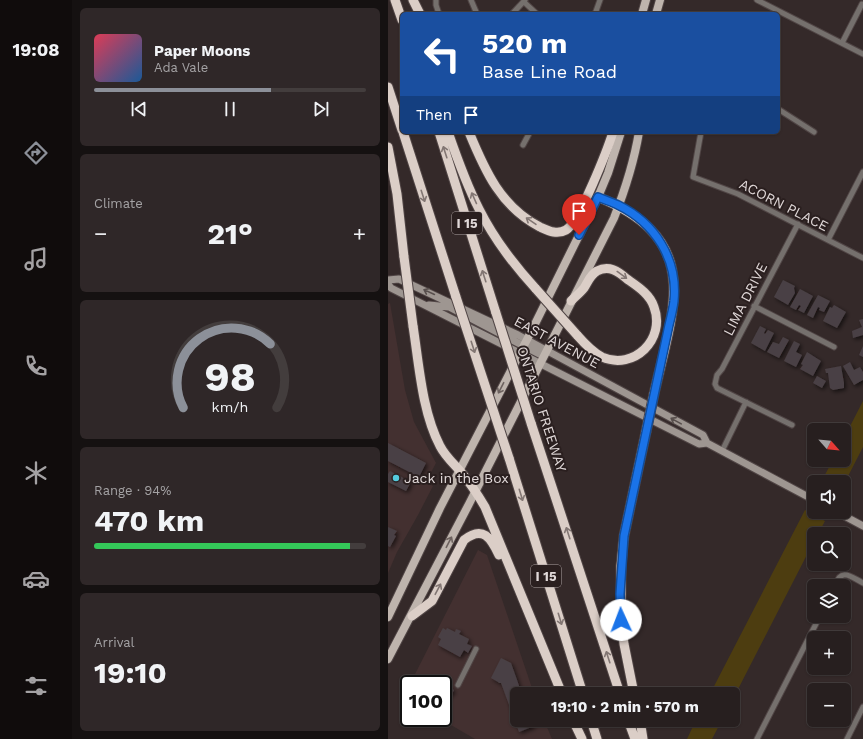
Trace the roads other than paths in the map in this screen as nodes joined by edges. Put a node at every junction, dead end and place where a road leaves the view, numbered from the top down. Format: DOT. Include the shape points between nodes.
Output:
graph roads {
  1 [pos="395,0"];
  2 [pos="413,0"];
  3 [pos="436,0"];
  4 [pos="471,0"];
  5 [pos="600,0"];
  6 [pos="646,0"];
  7 [pos="660,0"];
  8 [pos="757,0"];
  9 [pos="525,1"];
  10 [pos="862,4"];
  11 [pos="419,12"];
  12 [pos="438,12"];
  13 [pos="476,12"];
  14 [pos="514,12"];
  15 [pos="535,12"];
  16 [pos="596,12"];
  17 [pos="643,12"];
  18 [pos="657,12"];
  19 [pos="400,14"];
  20 [pos="842,43"];
  21 [pos="863,54"];
  22 [pos="388,87"];
  23 [pos="780,110"];
  24 [pos="400,125"];
  25 [pos="814,132"];
  26 [pos="403,134"];
  27 [pos="439,134"];
  28 [pos="449,134"];
  29 [pos="470,134"];
  30 [pos="529,134"];
  31 [pos="612,134"];
  32 [pos="620,134"];
  33 [pos="639,134"];
  34 [pos="701,134"];
  35 [pos="523,145"];
  36 [pos="388,147"];
  37 [pos="863,172"];
  38 [pos="598,197"];
  39 [pos="619,205"];
  40 [pos="798,224"];
  41 [pos="828,240"];
  42 [pos="863,258"];
  43 [pos="388,280"];
  44 [pos="388,284"];
  45 [pos="571,301"];
  46 [pos="423,304"];
  47 [pos="754,306"];
  48 [pos="525,343"];
  49 [pos="834,347"];
  50 [pos="545,353"];
  51 [pos="519,354"];
  52 [pos="539,364"];
  53 [pos="746,402"];
  54 [pos="792,425"];
  55 [pos="707,443"];
  56 [pos="722,451"];
  57 [pos="459,470"];
  58 [pos="475,491"];
  59 [pos="807,496"];
  60 [pos="850,519"];
  61 [pos="863,526"];
  62 [pos="837,579"];
  63 [pos="863,583"];
  64 [pos="524,603"];
  65 [pos="412,616"];
  66 [pos="388,617"];
  67 [pos="816,623"];
  68 [pos="476,650"];
  69 [pos="388,659"];
  70 [pos="458,685"];
  71 [pos="559,687"];
  72 [pos="581,687"];
  73 [pos="618,687"];
  74 [pos="633,687"];
  75 [pos="863,707"];
  76 [pos="576,727"];
  77 [pos="594,727"];
  78 [pos="631,727"];
  79 [pos="641,727"];
  80 [pos="582,739"];
  81 [pos="597,739"];
  82 [pos="635,739"];
  83 [pos="643,739"];
  84 [pos="757,739"];
  85 [pos="847,739"];
  1 -- 19 [label="highway"];
  2 -- 11 [label="highway"];
  3 -- 12 [label="street"];
  4 -- 13 [label="street"];
  5 -- 16 [label="street"];
  6 -- 17 [label="main road"];
  7 -- 18 [label="main road"];
  8 -- 20 [label="street"];
  9 -- 14 [label="street"];
  9 -- 15 [label="street"];
  10 -- 20 [label="street"];
  20 -- 21 [label="street"];
  22 -- 24 [label="highway, I 15"];
  23 -- 25 [label="street"];
  26 -- 72 [label="highway, I 15, one-way, bridge"];
  73 -- 27 [label="highway, ONTARIO FREEWAY / I 15, one-way, bridge"];
  45 -- 28 [label="highway, one-way, bridge" via="585,287 594,272 612,269 645,293 652,302 657,323 654,335 641,352 629,359 616,360 592,351 536,289 493,232 479,209"];
  31 -- 29 [label="highway, one-way" via="575,220 567,230 556,233 532,222 497,190 485,170"];
  30 -- 35 [label="street"];
  32 -- 38 [label="main road"];
  33 -- 39 [label="main road"];
  34 -- 40 [label="street, ACORN PLACE" via="693,177 738,194"];
  36 -- 57 [label="highway, bridge" via="397,194 424,397 430,422 440,446"];
  37 -- 41 [label="street"];
  38 -- 39 [label="highway"];
  38 -- 48 [label="main road"];
  39 -- 45 [label="main road"];
  39 -- 74 [label="highway, bridge" via="638,217 657,236 668,256 674,284 674,300 624,536 621,620"];
  40 -- 41 [label="street, ACORN PLACE"];
  40 -- 47 [label="street, LIMA DRIVE"];
  41 -- 42 [label="street, ACORN PLACE"];
  48 -- 43 [label="main road, EAST AVENUE, one-way" via="399,279"];
  44 -- 46 [label="main road, EAST AVENUE"];
  45 -- 50 [label="main road"];
  46 -- 48 [label="main road" via="449,307"];
  46 -- 51 [label="main road, EAST AVENUE"];
  47 -- 49 [label="street"];
  47 -- 53 [label="street, LIMA DRIVE" via="717,375 715,384 717,388"];
  48 -- 50 [label="main road, EAST AVENUE"];
  48 -- 51 [label="main road"];
  50 -- 52 [label="main road"];
  55 -- 50 [label="main road, EAST AVENUE, one-way" via="703,436"];
  51 -- 52 [label="main road, EAST AVENUE"];
  51 -- 57 [label="main road, one-way"];
  52 -- 55 [label="main road, EAST AVENUE" via="699,444"];
  52 -- 58 [label="main road"];
  53 -- 54 [label="street"];
  53 -- 56 [label="street"];
  55 -- 56 [label="main road, EAST AVENUE"];
  56 -- 59 [label="main road, EAST AVENUE"];
  57 -- 58 [label="highway"];
  57 -- 66 [label="main road"];
  58 -- 64 [label="highway" via="485,507"];
  65 -- 58 [label="main road, one-way"];
  60 -- 61 [label="main road"];
  62 -- 63 [label="street" via="844,574"];
  65 -- 64 [label="highway, one-way" via="432,601 464,540 476,533 485,534 493,541 516,595"];
  64 -- 71 [label="highway"];
  65 -- 69 [label="main road"];
  67 -- 84 [label="street"];
  68 -- 70 [label="street"];
  75 -- 85 [label="street"];
  76 -- 80 [label="highway"];
  77 -- 81 [label="highway"];
  78 -- 82 [label="highway"];
  79 -- 83 [label="highway"];
}
